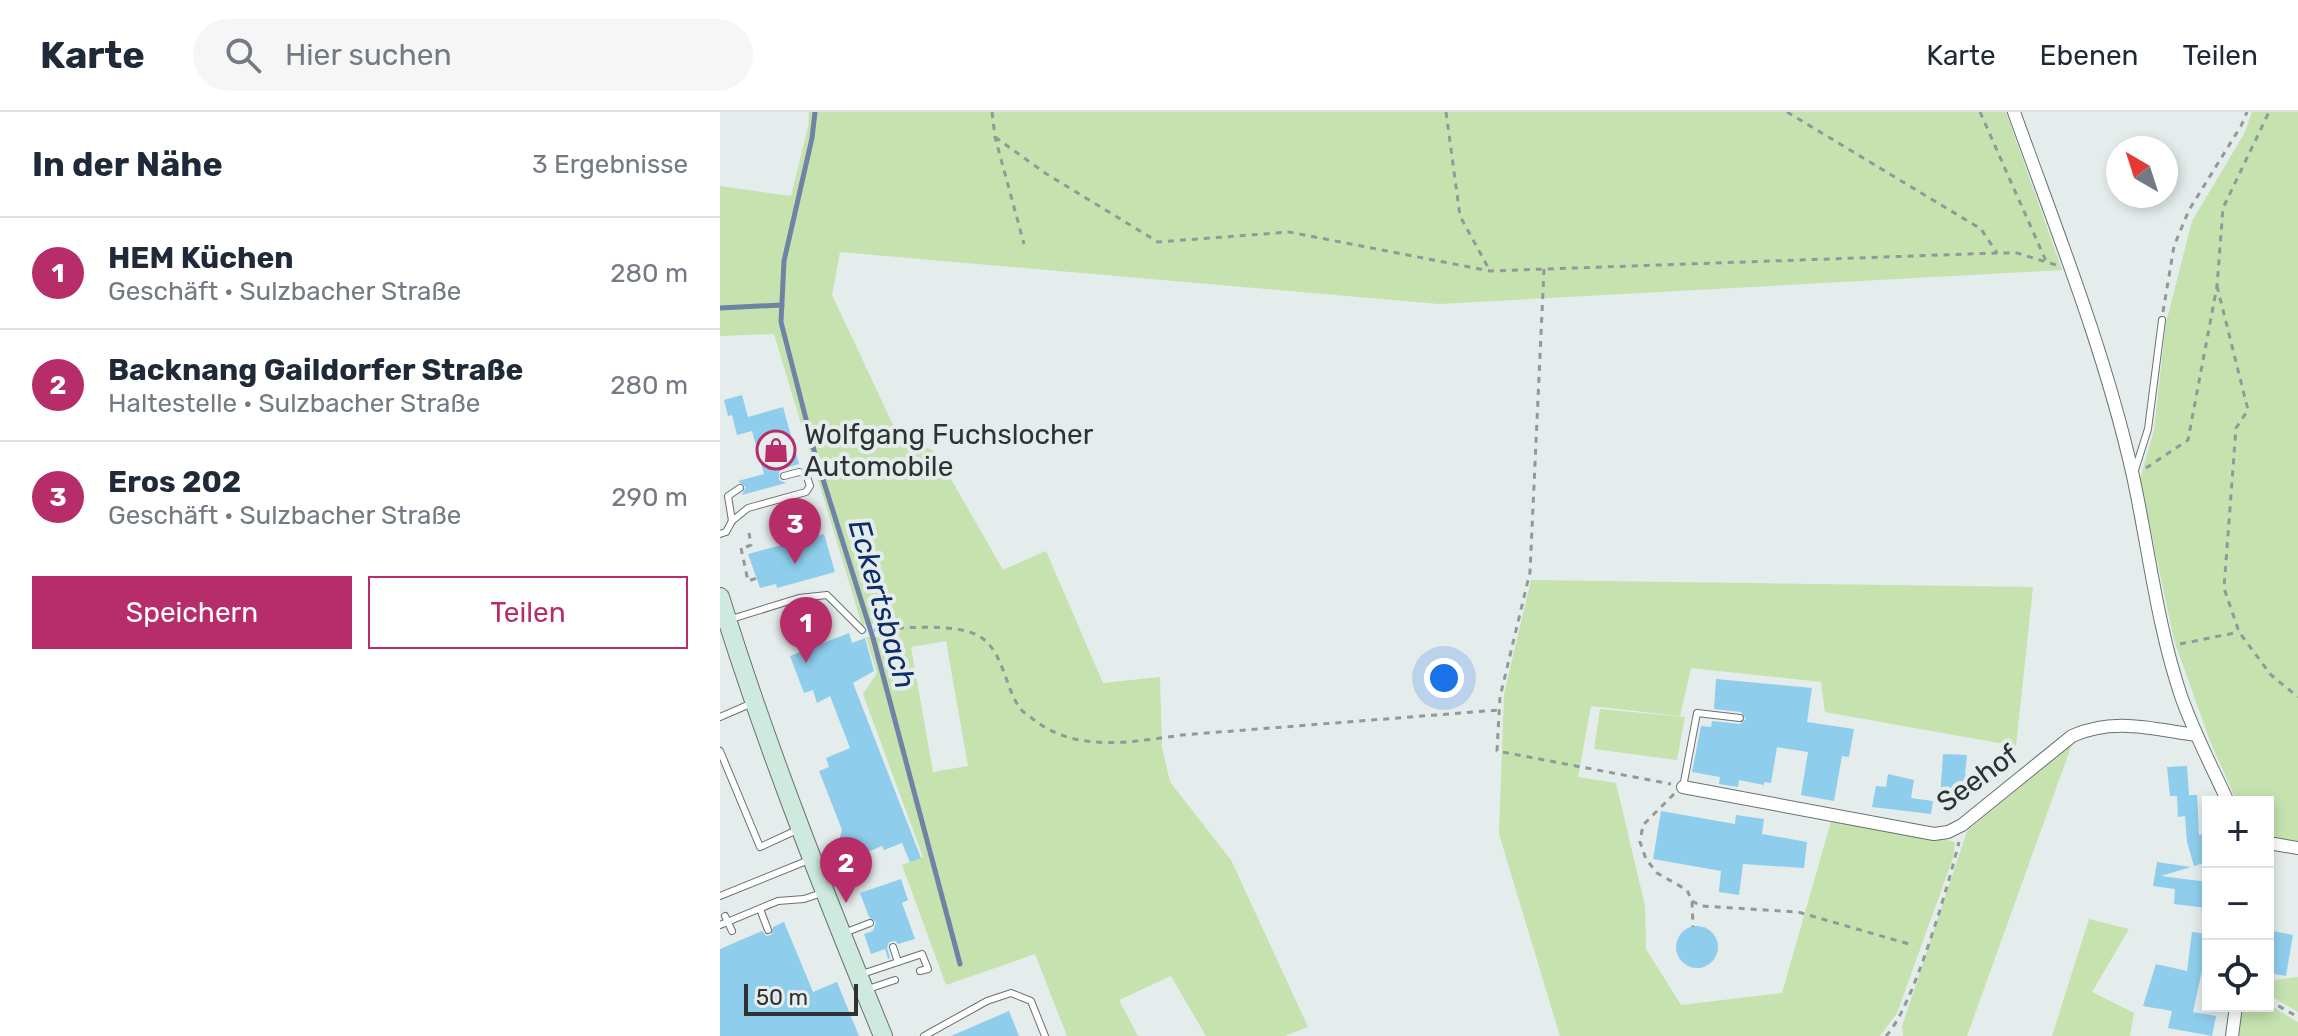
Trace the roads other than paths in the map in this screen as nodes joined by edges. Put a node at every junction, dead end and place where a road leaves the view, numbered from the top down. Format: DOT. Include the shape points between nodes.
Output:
graph roads {
  1 [pos="2014,112"];
  2 [pos="2162,320"];
  3 [pos="784,476"];
  4 [pos="2133,477"];
  5 [pos="740,488"];
  6 [pos="732,521"];
  7 [pos="720,534"];
  8 [pos="720,597"];
  9 [pos="727,620"];
  10 [pos="862,630"];
  11 [pos="754,703"];
  12 [pos="720,717"];
  13 [pos="1740,718"];
  14 [pos="2196,735"];
  15 [pos="720,751"];
  16 [pos="1683,787"];
  17 [pos="2225,796"];
  18 [pos="744,809"];
  19 [pos="733,814"];
  20 [pos="800,829"];
  21 [pos="2274,844"];
  22 [pos="2298,848"];
  23 [pos="812,858"];
  24 [pos="825,892"];
  25 [pos="720,896"];
  26 [pos="760,909"];
  27 [pos="727,919"];
  28 [pos="870,923"];
  29 [pos="720,925"];
  30 [pos="768,925"];
  31 [pos="732,931"];
  32 [pos="842,934"];
  33 [pos="893,947"];
  34 [pos="898,962"];
  35 [pos="920,971"];
  36 [pos="895,980"];
  37 [pos="862,983"];
  38 [pos="2236,1012"];
  39 [pos="883,1036"];
  40 [pos="924,1036"];
  41 [pos="1045,1036"];
  42 [pos="2232,1036"];
  1 -- 4 [label="street" via="2088,313"];
  2 -- 4 [label="lane" via="2148,429"];
  3 -- 6 [label="lane" via="806,474 810,486 806,492 748,508"];
  4 -- 14 [label="street" via="2168,647"];
  5 -- 6 [label="lane" via="728,496"];
  6 -- 7 [label="lane"];
  8 -- 9 [label="street"];
  9 -- 10 [label="lane" via="827,595"];
  9 -- 11 [label="street"];
  11 -- 12 [label="lane"];
  11 -- 20 [label="street"];
  13 -- 16 [label="lane" via="1697,713"];
  14 -- 16 [label="street, Seehof" via="2093,726 2072,736 1962,825 1934,834"];
  14 -- 17 [label="street"];
  15 -- 18 [label="lane"];
  18 -- 19 [label="lane"];
  18 -- 20 [label="lane" via="760,847"];
  20 -- 23 [label="street"];
  21 -- 22 [label="street"];
  23 -- 24 [label="street"];
  23 -- 25 [label="lane"];
  24 -- 26 [label="lane"];
  24 -- 32 [label="street"];
  26 -- 27 [label="lane"];
  26 -- 30 [label="lane"];
  27 -- 29 [label="lane"];
  27 -- 31 [label="lane"];
  28 -- 32 [label="lane"];
  32 -- 37 [label="street"];
  33 -- 34 [label="lane"];
  34 -- 35 [label="lane" via="922,954 928,969"];
  34 -- 37 [label="lane"];
  36 -- 37 [label="lane"];
  37 -- 39 [label="street"];
  38 -- 42 [label="street"];
  40 -- 41 [label="lane" via="1011,993 1031,1001"];
}
